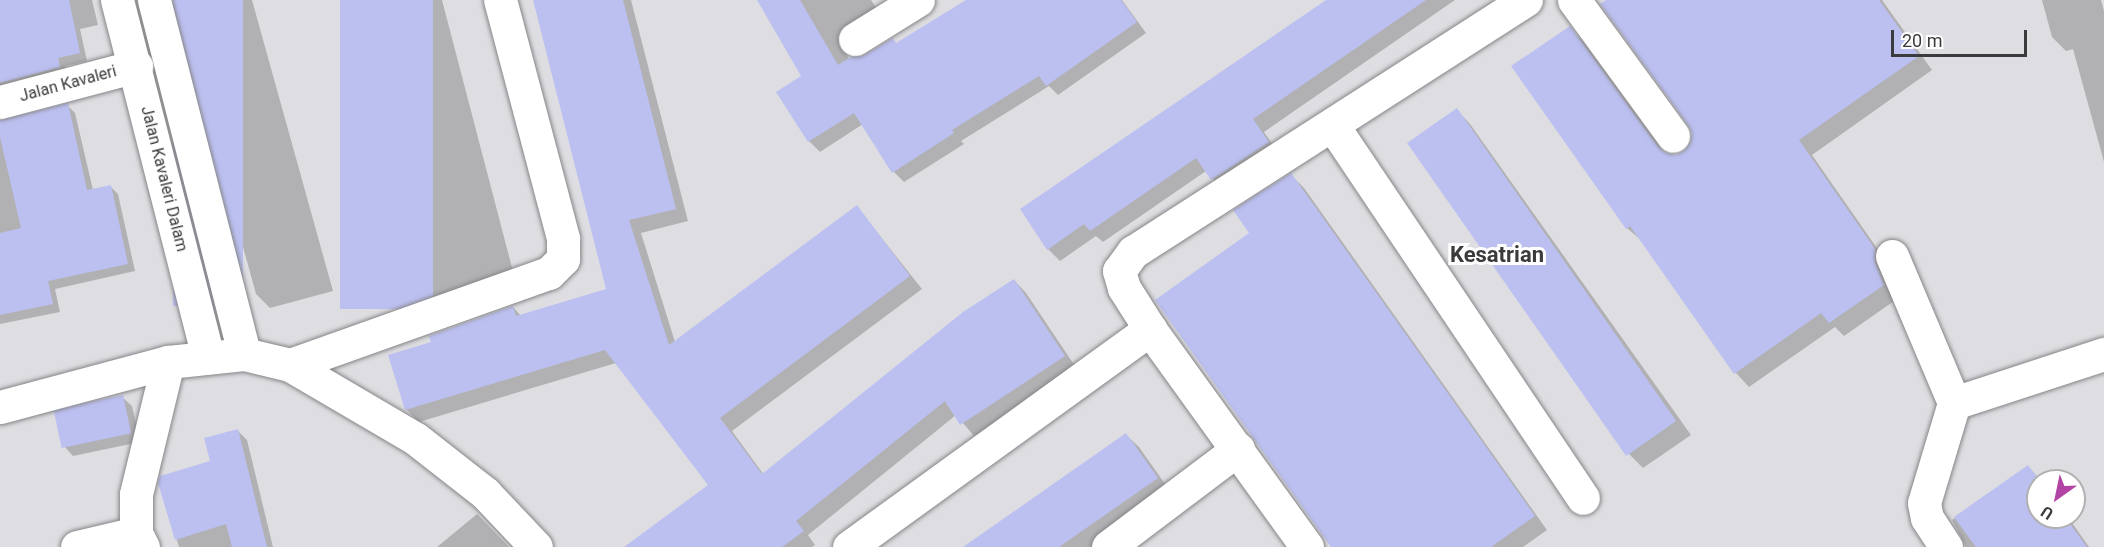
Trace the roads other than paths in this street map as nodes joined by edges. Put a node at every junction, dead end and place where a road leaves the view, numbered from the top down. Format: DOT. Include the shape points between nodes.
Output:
graph roads {
  1 [pos="117,0"];
  2 [pos="154,0"];
  3 [pos="500,0"];
  4 [pos="918,0"];
  5 [pos="1526,0"];
  6 [pos="1574,0"];
  7 [pos="855,39"];
  8 [pos="136,66"];
  9 [pos="0,102"];
  10 [pos="1333,126"];
  11 [pos="1673,136"];
  12 [pos="1892,256"];
  13 [pos="1150,329"];
  14 [pos="244,354"];
  15 [pos="2104,354"];
  16 [pos="208,358"];
  17 [pos="168,362"];
  18 [pos="290,364"];
  19 [pos="1954,403"];
  20 [pos="0,407"];
  21 [pos="1238,449"];
  22 [pos="1583,498"];
  23 [pos="140,540"];
  24 [pos="77,547"];
  25 [pos="536,547"];
  26 [pos="849,547"];
  27 [pos="1108,547"];
  28 [pos="1307,547"];
  29 [pos="1946,547"];
  1 -- 8 [label="street, Jalan Kavaleri Dalam"];
  2 -- 14 [label="street"];
  3 -- 18 [label="street" via="563,238 563,259 549,273"];
  4 -- 7 [label="street"];
  5 -- 10 [label="street"];
  6 -- 11 [label="street"];
  8 -- 9 [label="street, Jalan Kavaleri"];
  8 -- 16 [label="street, Jalan Kavaleri Dalam"];
  10 -- 13 [label="street" via="1133,252 1119,271 1124,288"];
  10 -- 22 [label="street"];
  12 -- 19 [label="street"];
  13 -- 21 [label="street"];
  13 -- 26 [label="street"];
  14 -- 16 [label="street"];
  14 -- 18 [label="street"];
  15 -- 19 [label="street"];
  16 -- 17 [label="street"];
  17 -- 20 [label="street"];
  17 -- 23 [label="street" via="136,494"];
  18 -- 25 [label="street" via="416,440 485,492"];
  19 -- 29 [label="street" via="1924,503 1927,518"];
  21 -- 27 [label="street"];
  21 -- 28 [label="street"];
  23 -- 24 [label="street"];
}
